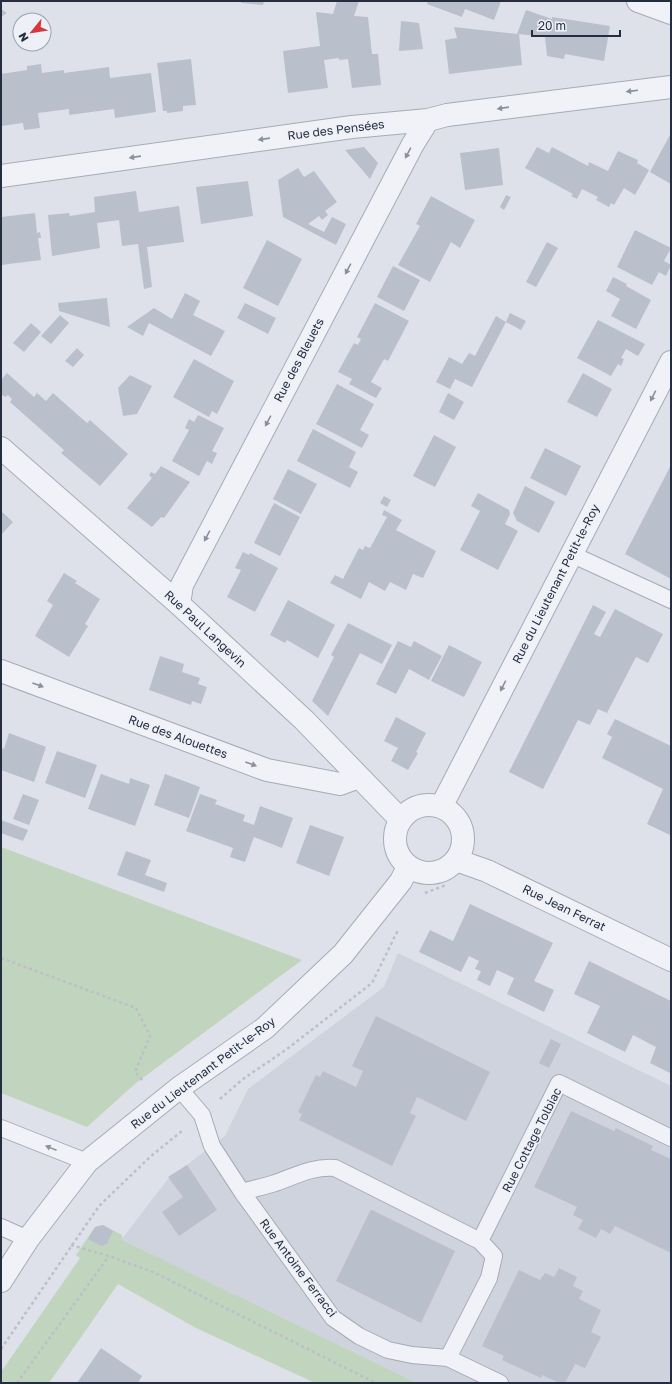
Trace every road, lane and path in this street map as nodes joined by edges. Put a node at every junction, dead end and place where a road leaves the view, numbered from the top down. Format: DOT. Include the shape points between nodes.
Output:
graph roads {
  1 [pos="638,1"];
  2 [pos="671,13"];
  3 [pos="671,87"];
  4 [pos="428,120"];
  5 [pos="1,176"];
  6 [pos="671,362"];
  7 [pos="1,448"];
  8 [pos="571,554"];
  9 [pos="671,600"];
  10 [pos="179,604"];
  11 [pos="1,672"];
  12 [pos="359,777"];
  13 [pos="441,807"];
  14 [pos="400,819"];
  15 [pos="456,860"];
  16 [pos="408,867"];
  17 [pos="1,958"];
  18 [pos="671,960"];
  19 [pos="179,1088"];
  20 [pos="161,1102"];
  21 [pos="1,1128"];
  22 [pos="671,1138"];
  23 [pos="87,1162"];
  24 [pos="242,1192"];
  25 [pos="1,1227"];
  26 [pos="28,1238"];
  27 [pos="480,1241"];
  28 [pos="109,1256"];
  29 [pos="1,1281"];
  30 [pos="1,1349"];
  31 [pos="448,1358"];
  32 [pos="18,1383"];
  33 [pos="376,1383"];
  34 [pos="500,1383"];
  1 -- 2 [label="street"];
  3 -- 4 [label="street, Rue des Pensées, one-way" via="454,114"];
  4 -- 5 [label="street, Rue des Pensées, one-way" via="352,127"];
  4 -- 10 [label="street, Rue des Bleuets, one-way" via="413,144 182,584"];
  6 -- 8 [label="street, Rue du Lieutenant Petit-le-Roy, one-way"];
  7 -- 10 [label="street, Rue Paul Langevin"];
  8 -- 9 [label="lane"];
  8 -- 13 [label="street, Rue du Lieutenant Petit-le-Roy, one-way"];
  10 -- 12 [label="street, Rue Paul Langevin" via="304,720"];
  11 -- 12 [label="street, Rue des Alouettes, one-way" via="267,770 340,784"];
  12 -- 14 [label="street, Rue Paul Langevin"];
  13 -- 14 [label="street" via="418,806"];
  13 -- 15 [label="street" via="450,812 462,830 461,851"];
  14 -- 16 [label="street" via="394,840 398,855"];
  15 -- 16 [label="street" via="439,872 418,872"];
  15 -- 18 [label="street, Rue Jean Ferrat" via="487,871"];
  16 -- 19 [label="street, Rue du Lieutenant Petit-le-Roy" via="401,881 343,954 265,1028"];
  17 -- 20 [label="path" via="136,1008 150,1036 135,1072"];
  19 -- 20 [label="street, Rue du Lieutenant Petit-le-Roy"];
  19 -- 24 [label="lane, Rue Antoine Ferracci" via="202,1115 212,1146"];
  20 -- 23 [label="street, Rue du Lieutenant Petit-le-Roy"];
  23 -- 21 [label="lane, one-way"];
  22 -- 27 [label="lane, Rue Cottage Tolbiac" via="559,1083"];
  23 -- 26 [label="street, Rue du Lieutenant Petit-le-Roy"];
  24 -- 27 [label="lane" via="273,1184 315,1168 335,1168"];
  24 -- 31 [label="lane, Rue Antoine Ferracci" via="333,1318 359,1336 388,1350"];
  25 -- 26 [label="lane"];
  26 -- 29 [label="street, Rue du Lieutenant Petit-le-Roy"];
  27 -- 31 [label="lane" via="494,1256 489,1278"];
  28 -- 30 [label="path" via="72,1245"];
  28 -- 32 [label="path"];
  28 -- 33 [label="path" via="153,1272"];
  31 -- 34 [label="lane, Rue Antoine Ferracci"];
}
